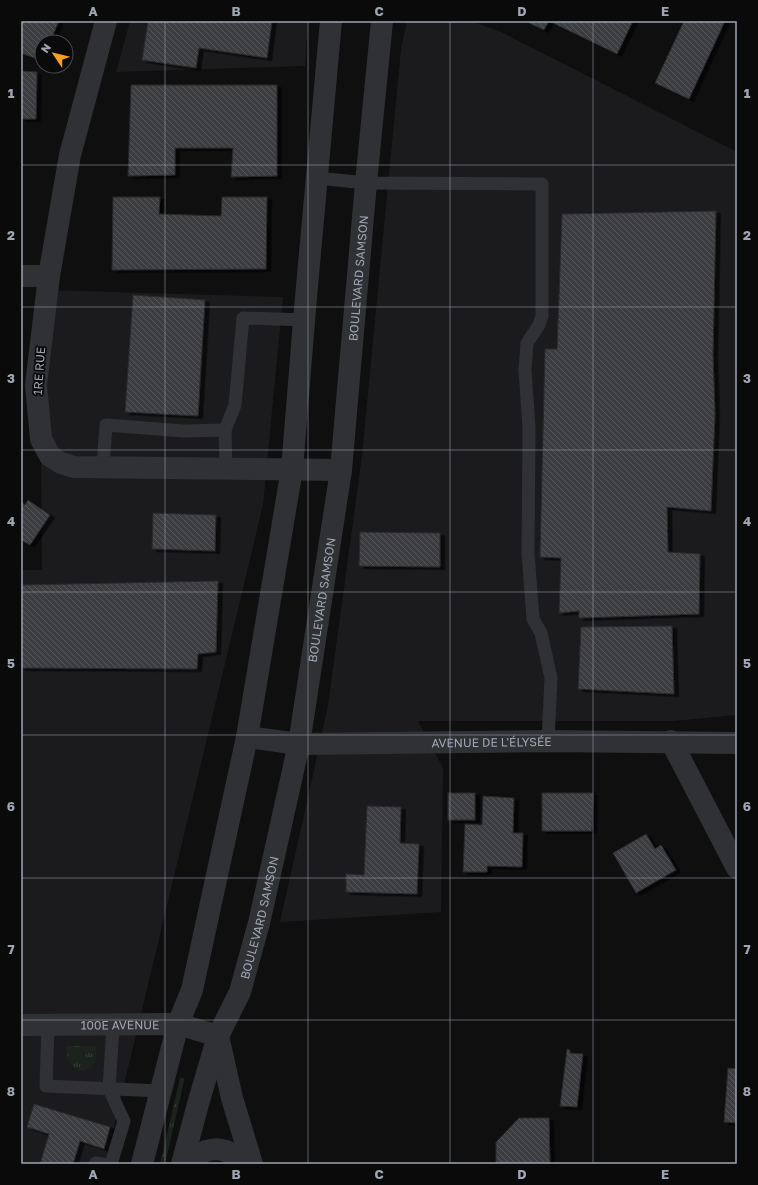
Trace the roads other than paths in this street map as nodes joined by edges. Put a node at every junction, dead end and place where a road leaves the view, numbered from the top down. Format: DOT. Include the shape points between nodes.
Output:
graph roads {
  1 [pos="106,21"];
  2 [pos="331,21"];
  3 [pos="382,21"];
  4 [pos="317,178"];
  5 [pos="366,183"];
  6 [pos="21,276"];
  7 [pos="49,276"];
  8 [pos="304,320"];
  9 [pos="225,430"];
  10 [pos="103,467"];
  11 [pos="226,468"];
  12 [pos="292,469"];
  13 [pos="341,470"];
  14 [pos="247,737"];
  15 [pos="548,741"];
  16 [pos="671,741"];
  17 [pos="737,742"];
  18 [pos="299,744"];
  19 [pos="737,868"];
  20 [pos="178,1024"];
  21 [pos="21,1025"];
  22 [pos="48,1025"];
  23 [pos="113,1025"];
  24 [pos="218,1036"];
  25 [pos="109,1089"];
  26 [pos="161,1091"];
  27 [pos="95,1164"];
  28 [pos="102,1164"];
  29 [pos="111,1164"];
  30 [pos="142,1164"];
  31 [pos="183,1164"];
  32 [pos="241,1164"];
  33 [pos="252,1164"];
  1 -- 7 [label="street, 1RE RUE" via="70,156"];
  2 -- 4 [label="street"];
  3 -- 5 [label="street, BOULEVARD SAMSON"];
  4 -- 5 [label="lane"];
  4 -- 8 [label="street"];
  5 -- 13 [label="street, BOULEVARD SAMSON"];
  5 -- 15 [label="lane" via="542,184 542,316 527,343 525,370 529,428 528,553 533,619 540,633 551,678"];
  6 -- 7 [label="street"];
  7 -- 10 [label="street, 1RE RUE" via="36,385 41,439 50,456 61,463"];
  8 -- 9 [label="lane" via="243,318 235,405"];
  8 -- 12 [label="street"];
  9 -- 10 [label="lane" via="184,431 106,425"];
  9 -- 11 [label="lane"];
  10 -- 11 [label="street, 1RE RUE"];
  11 -- 12 [label="street, 1RE RUE"];
  12 -- 13 [label="street, 1RE RUE"];
  12 -- 14 [label="street"];
  13 -- 18 [label="street, BOULEVARD SAMSON"];
  14 -- 18 [label="street, AVENUE DE L'ÉLYSÉE"];
  14 -- 20 [label="street" via="192,990"];
  15 -- 16 [label="street, AVENUE DE L'ÉLYSÉE"];
  15 -- 18 [label="street, AVENUE DE L'ÉLYSÉE"];
  16 -- 17 [label="street, AVENUE DE L'ÉLYSÉE"];
  16 -- 19 [label="street"];
  18 -- 24 [label="street, BOULEVARD SAMSON" via="259,923 240,992"];
  20 -- 23 [label="street, 100E AVENUE"];
  20 -- 24 [label="street, 100E AVENUE"];
  20 -- 26 [label="street"];
  21 -- 22 [label="street, 100E AVENUE"];
  22 -- 23 [label="street, 100E AVENUE"];
  22 -- 25 [label="lane" via="46,1086"];
  23 -- 25 [label="lane"];
  24 -- 31 [label="street, BOULEVARD SAMSON"];
  24 -- 33 [label="street" via="232,1098"];
  25 -- 26 [label="lane"];
  25 -- 29 [label="lane" via="124,1121"];
  26 -- 30 [label="street"];
  27 -- 28 [label="lane"];
  31 -- 32 [label="street" via="207,1151 223,1149 237,1157"];
}
